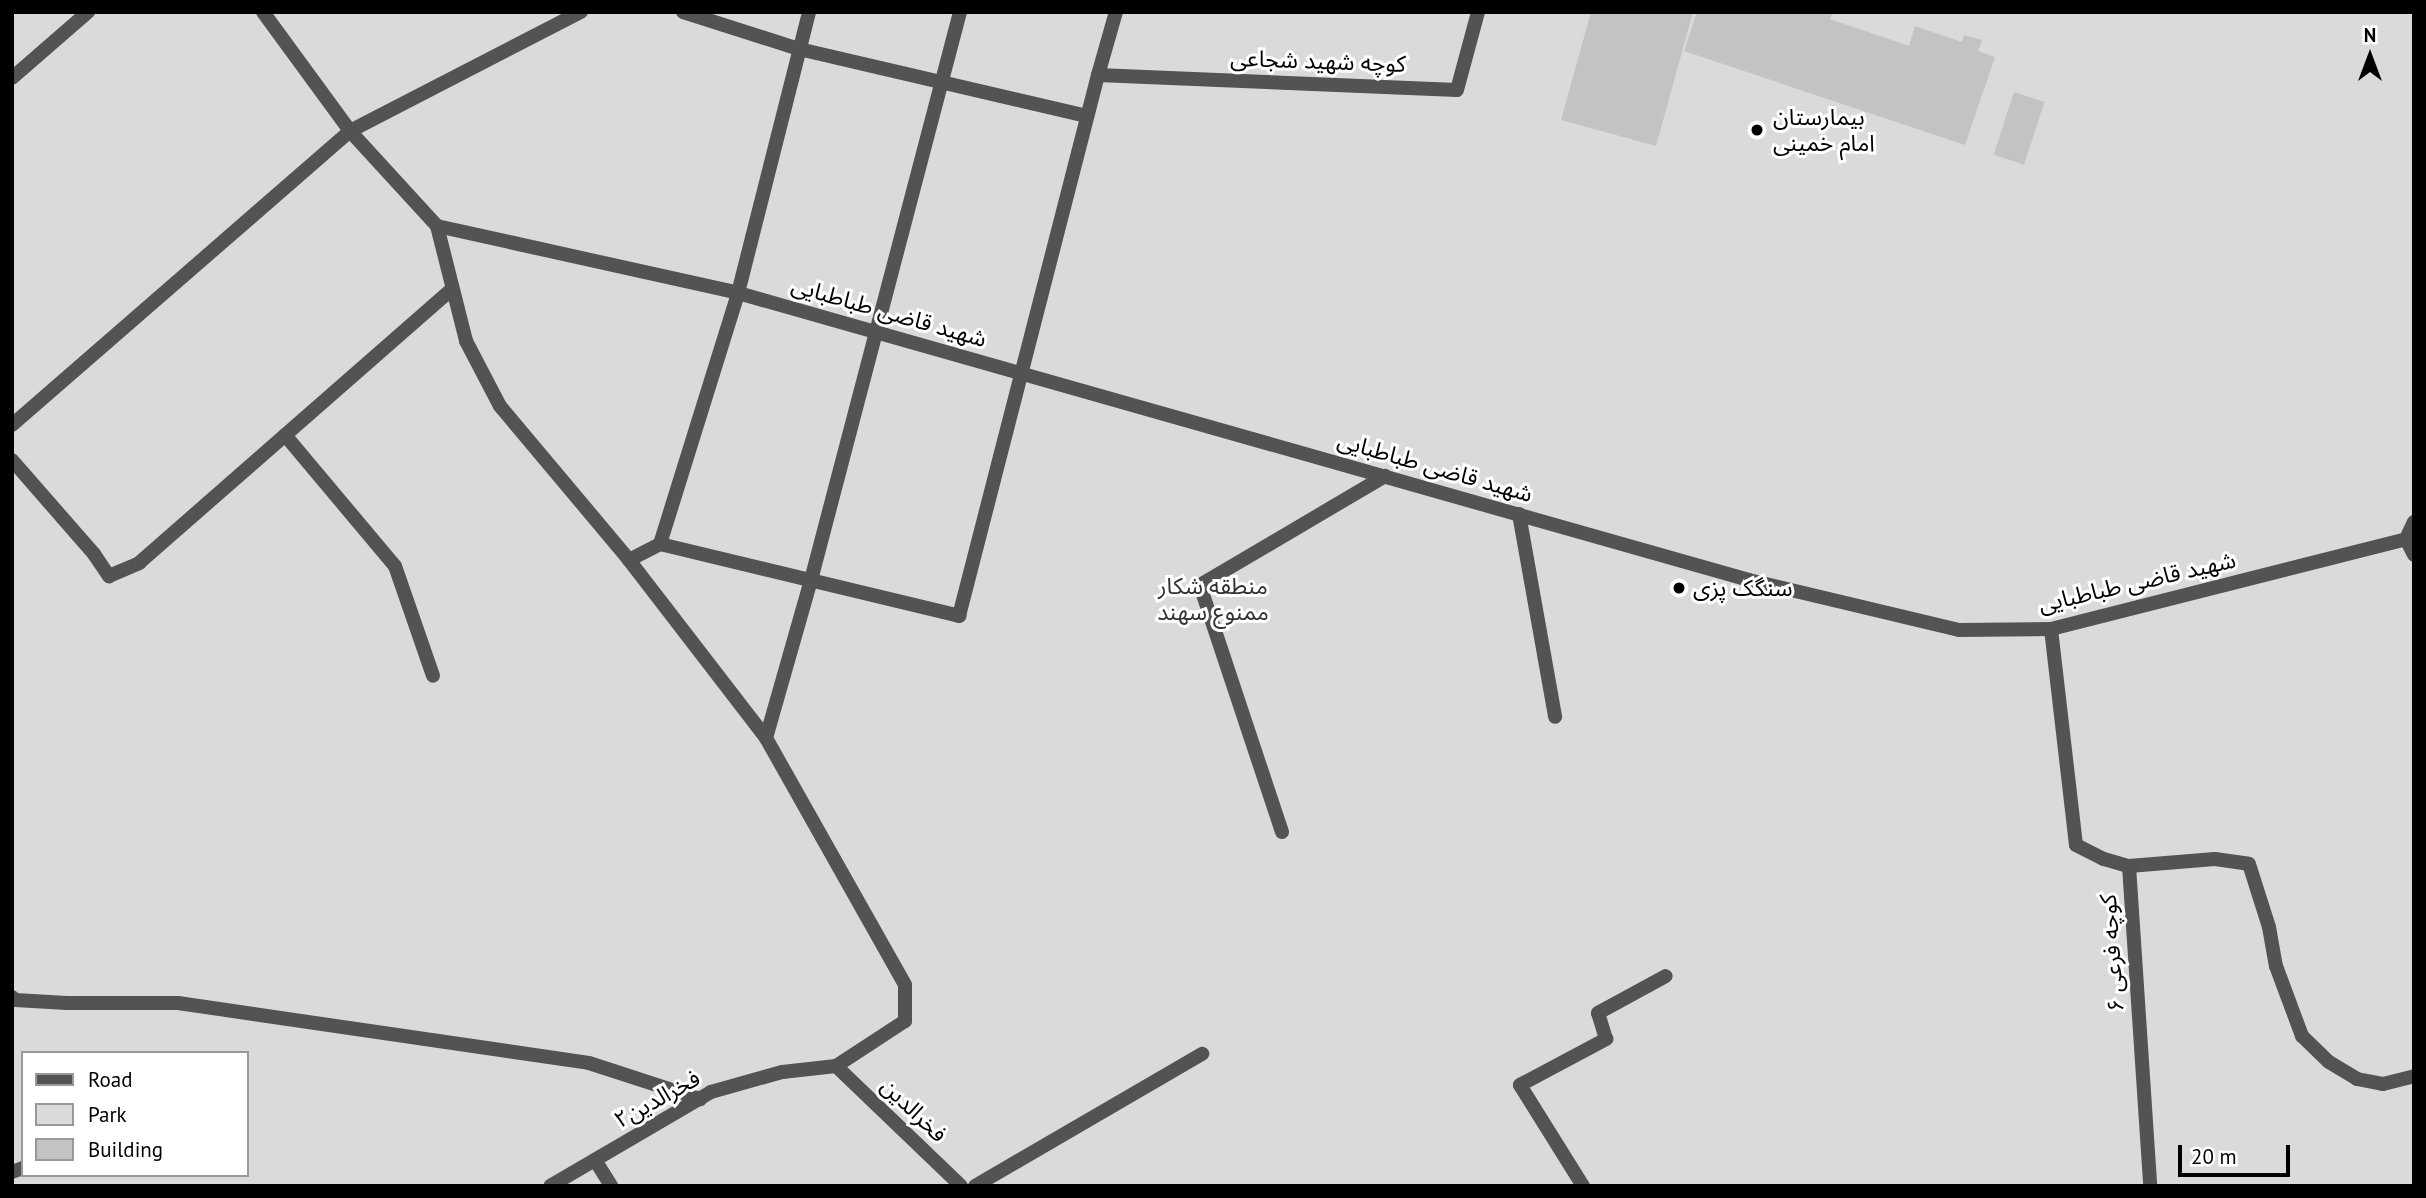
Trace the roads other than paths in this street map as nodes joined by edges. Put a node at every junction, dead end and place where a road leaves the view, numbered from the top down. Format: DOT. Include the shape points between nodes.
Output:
graph roads {
  1 [pos="88,12"];
  2 [pos="263,12"];
  3 [pos="581,12"];
  4 [pos="683,12"];
  5 [pos="809,12"];
  6 [pos="960,12"];
  7 [pos="1116,12"];
  8 [pos="1478,12"];
  9 [pos="799,49"];
  10 [pos="1098,75"];
  11 [pos="12,78"];
  12 [pos="941,82"];
  13 [pos="1086,116"];
  14 [pos="350,131"];
  15 [pos="437,226"];
  16 [pos="453,289"];
  17 [pos="738,293"];
  18 [pos="876,330"];
  19 [pos="1020,373"];
  20 [pos="12,425"];
  21 [pos="285,435"];
  22 [pos="12,460"];
  23 [pos="1385,477"];
  24 [pos="1519,514"];
  25 [pos="2414,522"];
  26 [pos="2406,539"];
  27 [pos="660,544"];
  28 [pos="2414,555"];
  29 [pos="629,560"];
  30 [pos="811,580"];
  31 [pos="2051,629"];
  32 [pos="433,676"];
  33 [pos="1556,717"];
  34 [pos="766,738"];
  35 [pos="1282,832"];
  36 [pos="2129,866"];
  37 [pos="1666,976"];
  38 [pos="12,997"];
  39 [pos="1202,1054"];
  40 [pos="836,1066"];
  41 [pos="2414,1076"];
  42 [pos="700,1099"];
  43 [pos="595,1160"];
  44 [pos="550,1186"];
  45 [pos="611,1186"];
  46 [pos="961,1186"];
  47 [pos="975,1186"];
  48 [pos="1583,1186"];
  49 [pos="2150,1186"];
  1 -- 11 [label="street"];
  2 -- 14 [label="street"];
  3 -- 14 [label="street"];
  4 -- 9 [label="street"];
  5 -- 9 [label="street"];
  6 -- 12 [label="street"];
  7 -- 10 [label="street"];
  8 -- 10 [label="street, کوچه شهید شجاعی" via="1457,90"];
  9 -- 12 [label="street"];
  9 -- 17 [label="street"];
  10 -- 13 [label="street"];
  12 -- 13 [label="street"];
  12 -- 18 [label="street"];
  13 -- 19 [label="street"];
  14 -- 15 [label="street"];
  14 -- 20 [label="street"];
  15 -- 16 [label="street"];
  15 -- 17 [label="street, شهید قاضی طباطبایی"];
  16 -- 21 [label="street"];
  16 -- 29 [label="street" via="466,341 500,406"];
  17 -- 18 [label="street, شهید قاضی طباطبایی"];
  17 -- 27 [label="street"];
  18 -- 19 [label="street, شهید قاضی طباطبایی"];
  18 -- 30 [label="street"];
  19 -- 23 [label="street, شهید قاضی طباطبایی"];
  19 -- 30 [label="street" via="960,615"];
  21 -- 22 [label="street" via="139,563 109,576"];
  21 -- 32 [label="street" via="395,566"];
  23 -- 24 [label="street, شهید قاضی طباطبایی"];
  23 -- 35 [label="street" via="1200,585"];
  24 -- 31 [label="street, شهید قاضی طباطبایی" via="1749,580 1959,630"];
  24 -- 33 [label="street"];
  25 -- 26 [label="street"];
  26 -- 28 [label="street"];
  26 -- 31 [label="street, شهید قاضی طباطبایی"];
  27 -- 29 [label="street"];
  27 -- 30 [label="street"];
  29 -- 34 [label="street"];
  30 -- 34 [label="street"];
  31 -- 36 [label="street, کوچه فرعی ۶" via="2076,845"];
  34 -- 40 [label="street" via="905,985 905,1021"];
  36 -- 41 [label="street" via="2216,859 2249,864 2276,966 2302,1036 2329,1062 2357,1079 2383,1084"];
  36 -- 49 [label="street, کوچه فرعی ۶"];
  37 -- 48 [label="street" via="1598,1013 1606,1039 1520,1085"];
  38 -- 42 [label="street" via="67,1003 178,1003 589,1063"];
  39 -- 47 [label="street"];
  40 -- 42 [label="street, فخرالدین۲" via="782,1072"];
  40 -- 46 [label="street, فخرالدین"];
  42 -- 43 [label="street, فخرالدین۲"];
  43 -- 44 [label="street, فخرالدین۲"];
  43 -- 45 [label="street"];
}
